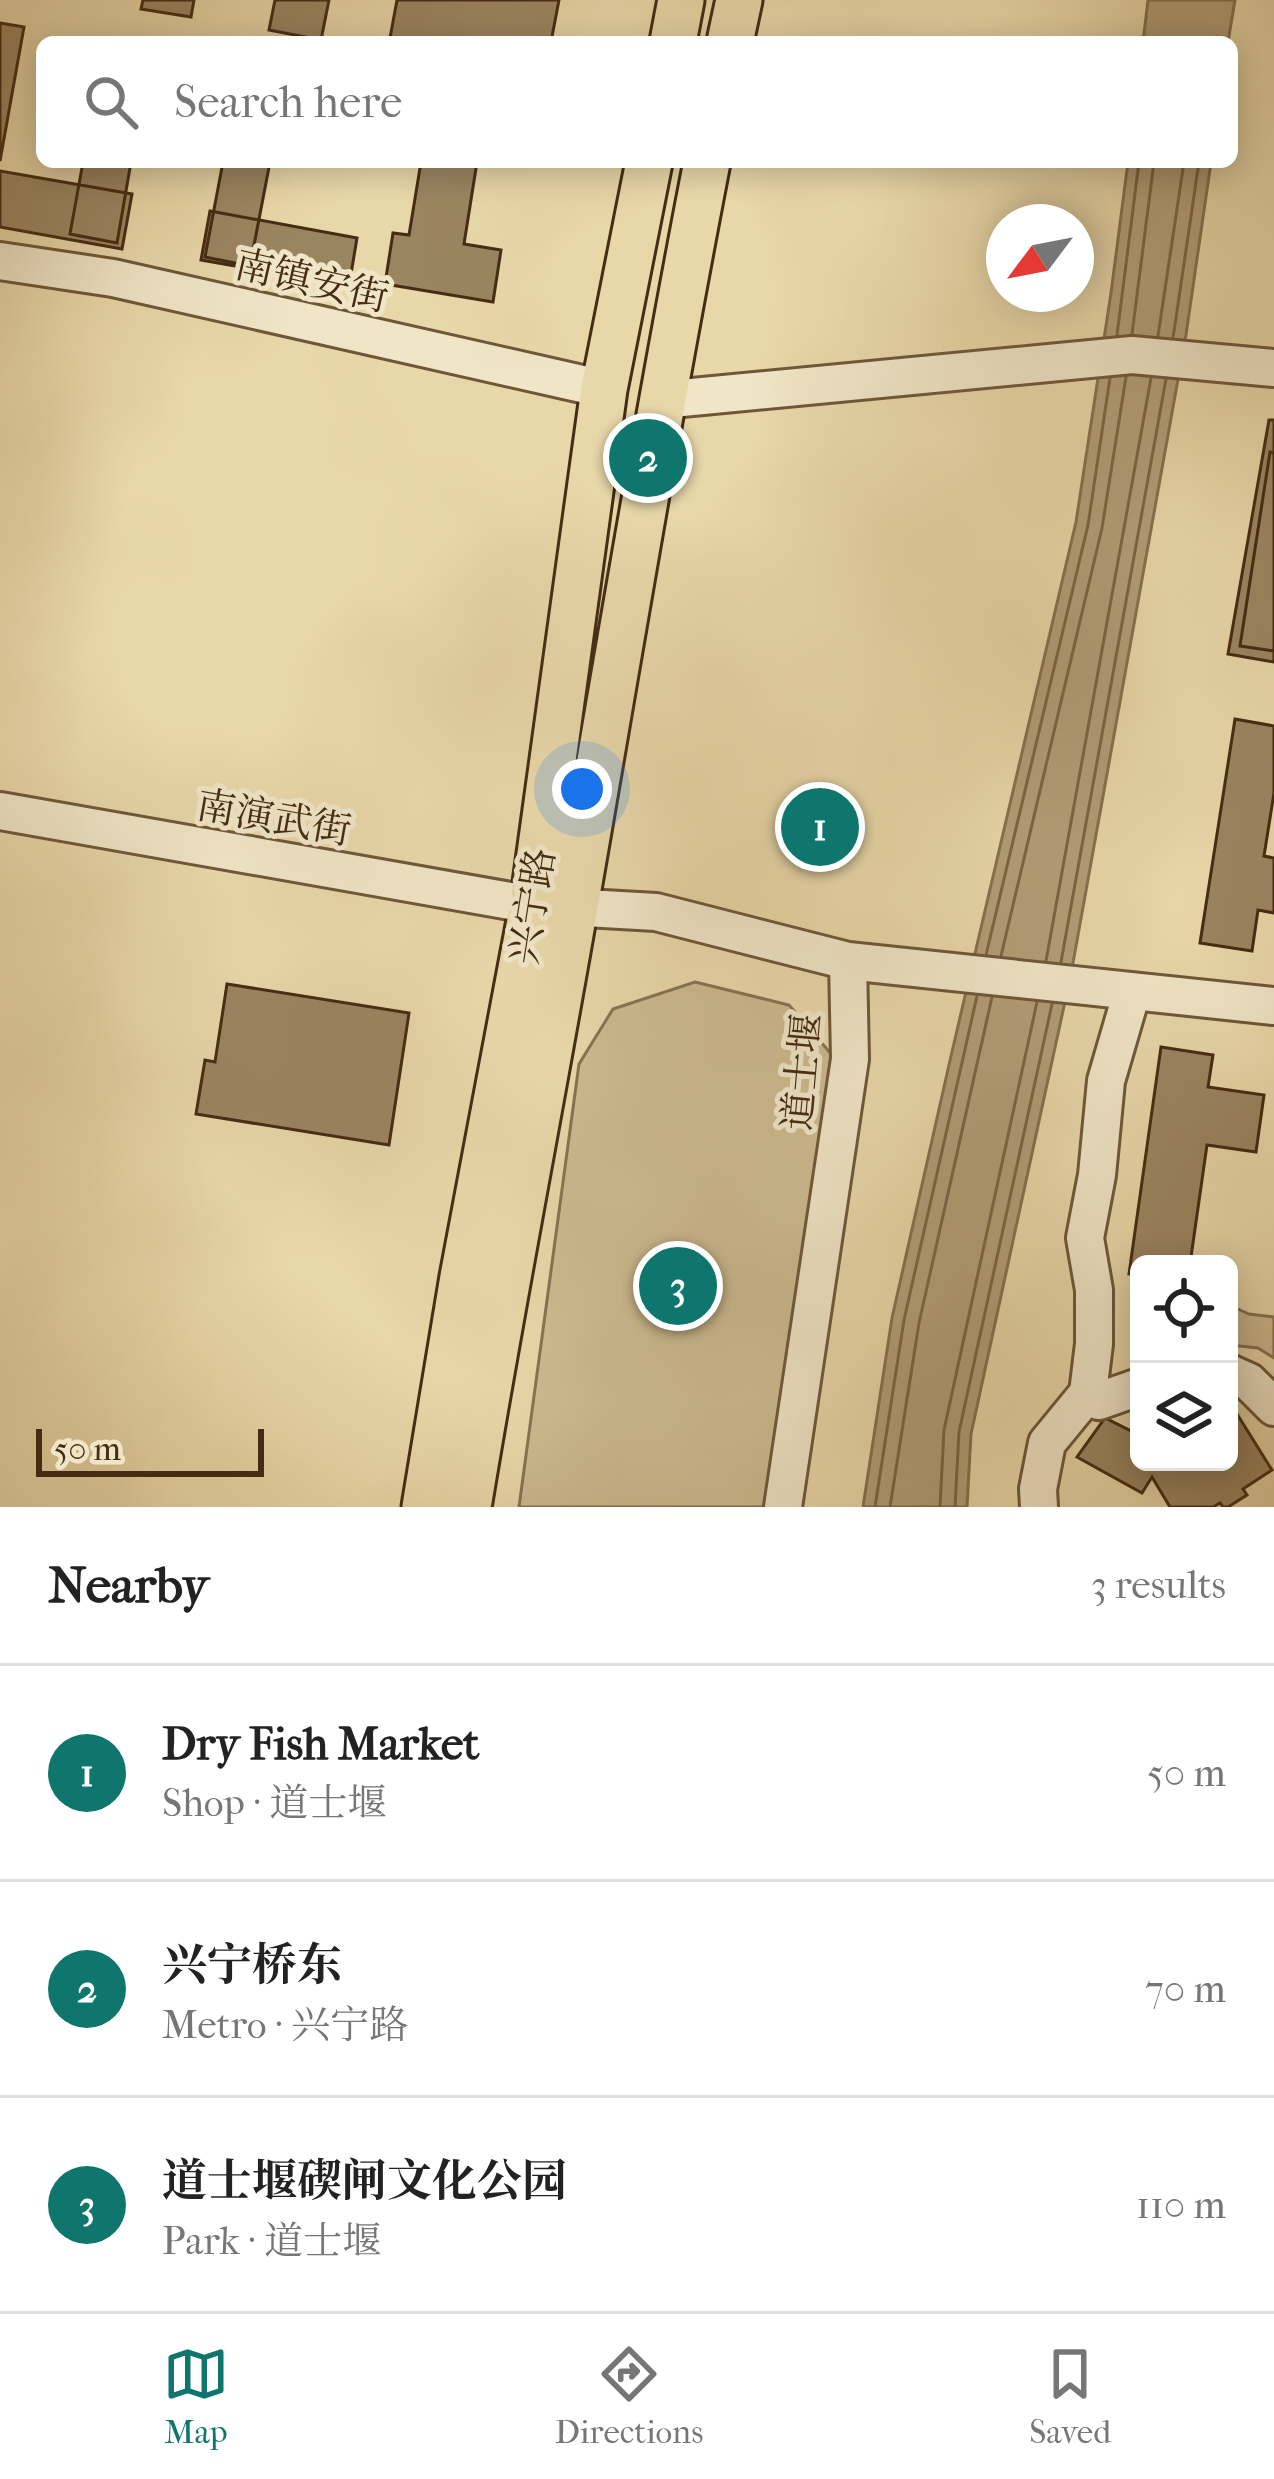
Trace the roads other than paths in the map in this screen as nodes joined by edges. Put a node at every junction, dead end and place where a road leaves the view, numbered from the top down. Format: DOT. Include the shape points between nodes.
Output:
graph roads {
  1 [pos="681,0"];
  2 [pos="739,0"];
  3 [pos="674,36"];
  4 [pos="731,36"];
  5 [pos="648,168"];
  6 [pos="706,168"];
  7 [pos="0,261"];
  8 [pos="1274,368"];
  9 [pos="604,389"];
  10 [pos="661,400"];
  11 [pos="0,811"];
  12 [pos="554,907"];
  13 [pos="848,961"];
  14 [pos="1132,992"];
  15 [pos="1274,1006"];
  16 [pos="486,1273"];
  17 [pos="1238,1377"];
  18 [pos="1130,1390"];
  19 [pos="1088,1393"];
  20 [pos="1274,1407"];
  21 [pos="425,1507"];
  22 [pos="468,1507"];
  23 [pos="783,1507"];
  24 [pos="1039,1507"];
  1 -- 3 [label="main road"];
  2 -- 4 [label="main road"];
  5 -- 9 [label="main road, 兴宁路"];
  6 -- 10 [label="main road, 兴宁路"];
  7 -- 9 [label="street, 南镇安街" via="113,278"];
  8 -- 10 [label="street" via="1132,355"];
  9 -- 12 [label="main road, 兴宁路"];
  10 -- 12 [label="main road, 兴宁路"];
  11 -- 12 [label="street, 南演武街"];
  12 -- 13 [label="street, 道士堰" via="656,912"];
  12 -- 16 [label="main road, 兴宁路"];
  13 -- 14 [label="street"];
  13 -- 23 [label="street, 道士堰" via="850,1058"];
  14 -- 15 [label="street"];
  14 -- 19 [label="street" via="1106,1081 1085,1238 1094,1291"];
  16 -- 21 [label="main road, 兴宁路"];
  16 -- 22 [label="main road"];
  17 -- 20 [label="street"];
  18 -- 19 [label="street" via="1099,1401"];
  19 -- 24 [label="street" via="1047,1443"];
}
